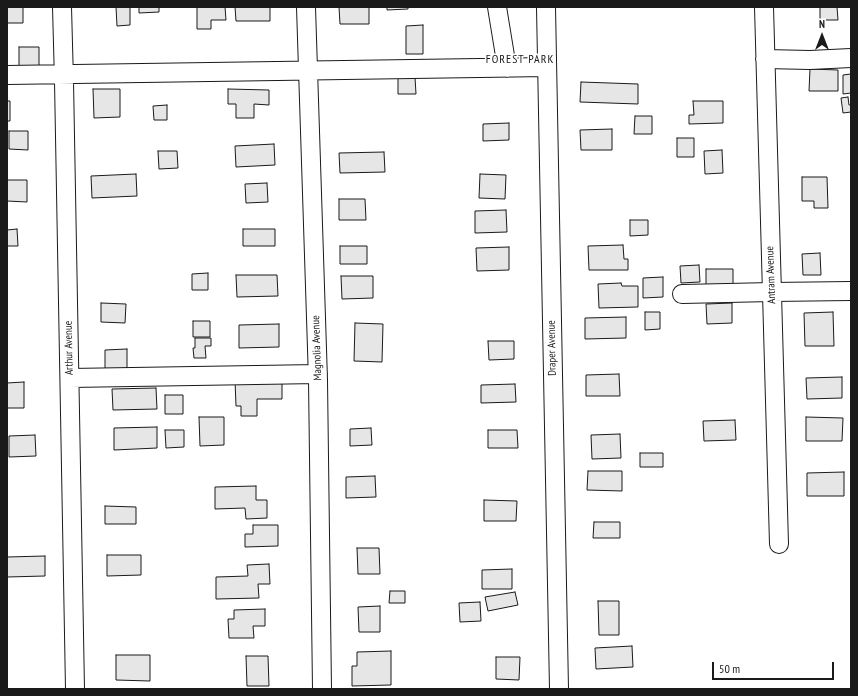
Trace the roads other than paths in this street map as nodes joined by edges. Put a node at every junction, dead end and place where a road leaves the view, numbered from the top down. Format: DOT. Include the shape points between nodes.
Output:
graph roads {
  1 [pos="62,7"];
  2 [pos="306,7"];
  3 [pos="497,7"];
  4 [pos="546,7"];
  5 [pos="764,7"];
  6 [pos="851,58"];
  7 [pos="765,59"];
  8 [pos="508,68"];
  9 [pos="547,68"];
  10 [pos="308,71"];
  11 [pos="64,74"];
  12 [pos="7,75"];
  13 [pos="851,291"];
  14 [pos="772,292"];
  15 [pos="682,294"];
  16 [pos="318,374"];
  17 [pos="70,378"];
  18 [pos="779,544"];
  19 [pos="75,689"];
  20 [pos="322,689"];
  21 [pos="559,689"];
  1 -- 11 [label="street, Arthur Avenue"];
  2 -- 10 [label="street, Magnolia Avenue"];
  3 -- 8 [label="street"];
  4 -- 9 [label="street, Draper Avenue"];
  5 -- 7 [label="street, Antram Avenue"];
  6 -- 7 [label="street"];
  7 -- 14 [label="street, Antram Avenue"];
  8 -- 9 [label="street"];
  8 -- 10 [label="street"];
  9 -- 21 [label="street, Draper Avenue"];
  10 -- 11 [label="street"];
  10 -- 16 [label="street, Magnolia Avenue"];
  11 -- 12 [label="street"];
  11 -- 17 [label="street, Arthur Avenue"];
  13 -- 14 [label="street"];
  14 -- 15 [label="street"];
  14 -- 18 [label="street, Antram Avenue"];
  16 -- 17 [label="street"];
  16 -- 20 [label="street, Magnolia Avenue"];
  17 -- 19 [label="street, Arthur Avenue"];
}
